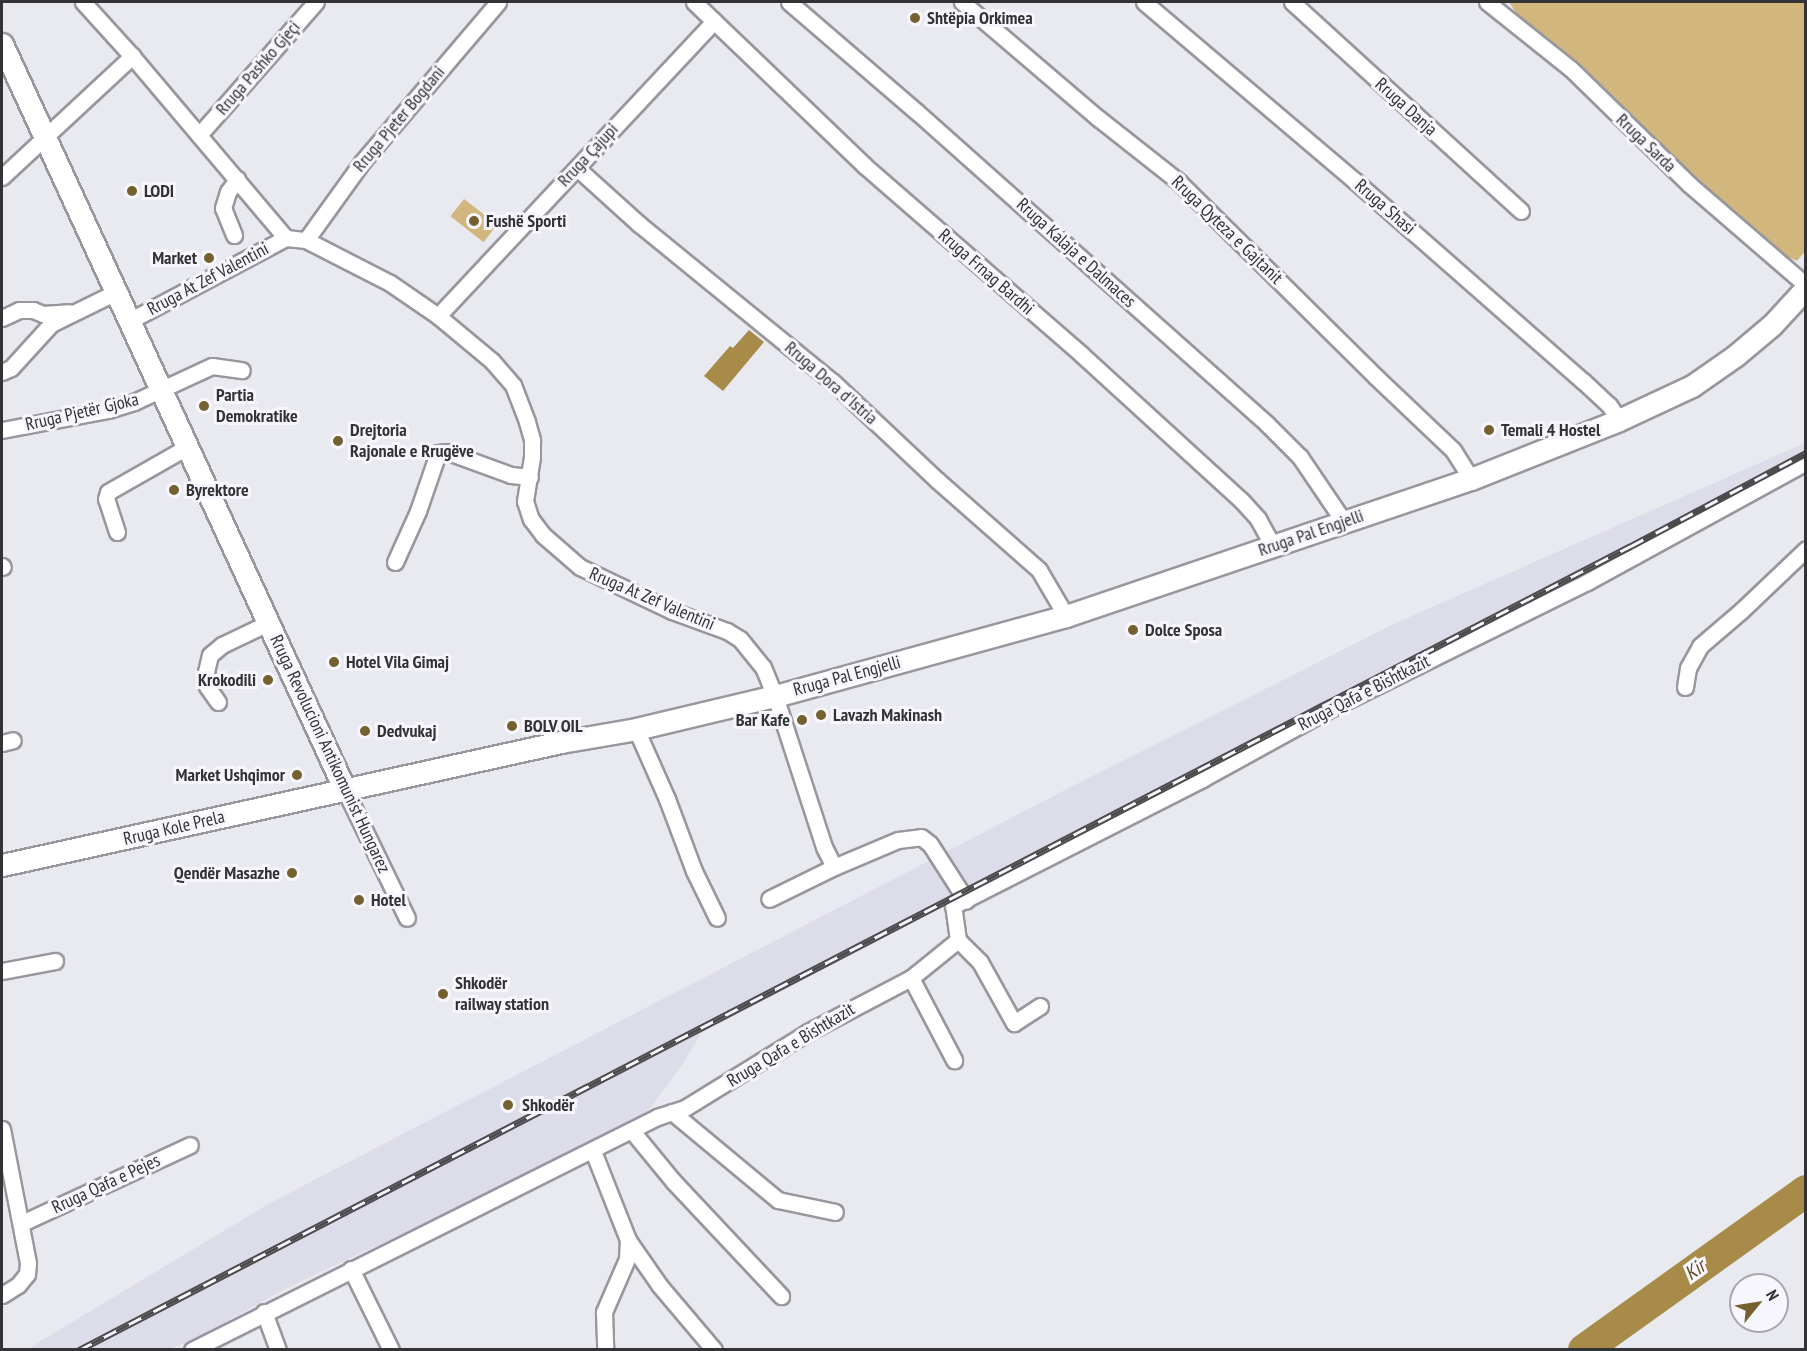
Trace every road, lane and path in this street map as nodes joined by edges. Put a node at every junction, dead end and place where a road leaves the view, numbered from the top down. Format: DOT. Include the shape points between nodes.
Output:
graph roads {
  1 [pos="83,2"];
  2 [pos="316,2"];
  3 [pos="498,2"];
  4 [pos="694,2"];
  5 [pos="789,2"];
  6 [pos="962,2"];
  7 [pos="1144,2"];
  8 [pos="1292,2"];
  9 [pos="1486,2"];
  10 [pos="714,21"];
  11 [pos="2,44"];
  12 [pos="132,56"];
  13 [pos="199,135"];
  14 [pos="45,138"];
  15 [pos="577,168"];
  16 [pos="2,177"];
  17 [pos="237,179"];
  18 [pos="1521,211"];
  19 [pos="234,235"];
  20 [pos="286,238"];
  21 [pos="306,240"];
  22 [pos="1806,286"];
  23 [pos="116,292"];
  24 [pos="75,312"];
  25 [pos="438,316"];
  26 [pos="2,318"];
  27 [pos="129,321"];
  28 [pos="243,370"];
  29 [pos="2,372"];
  30 [pos="161,390"];
  31 [pos="1619,420"];
  32 [pos="2,429"];
  33 [pos="187,447"];
  34 [pos="1806,462"];
  35 [pos="530,477"];
  36 [pos="1471,479"];
  37 [pos="1344,522"];
  38 [pos="117,532"];
  39 [pos="1273,546"];
  40 [pos="1806,549"];
  41 [pos="395,562"];
  42 [pos="1066,616"];
  43 [pos="268,623"];
  44 [pos="1685,687"];
  45 [pos="775,696"];
  46 [pos="218,702"];
  47 [pos="636,729"];
  48 [pos="345,790"];
  49 [pos="2,865"];
  50 [pos="834,867"];
  51 [pos="769,899"];
  52 [pos="966,900"];
  53 [pos="407,918"];
  54 [pos="717,918"];
  55 [pos="958,940"];
  56 [pos="55,961"];
  57 [pos="2,971"];
  58 [pos="911,978"];
  59 [pos="1040,1006"];
  60 [pos="954,1060"];
  61 [pos="672,1112"];
  62 [pos="2,1129"];
  63 [pos="632,1131"];
  64 [pos="190,1145"];
  65 [pos="593,1151"];
  66 [pos="835,1212"];
  67 [pos="22,1223"];
  68 [pos="628,1240"];
  69 [pos="351,1269"];
  70 [pos="2,1294"];
  71 [pos="781,1296"];
  72 [pos="264,1312"];
  73 [pos="192,1350"];
  74 [pos="278,1350"];
  75 [pos="391,1350"];
  76 [pos="605,1350"];
  77 [pos="714,1350"];
  1 -- 12 [label="street, Rruga At Zef Valentini"];
  2 -- 13 [label="street, Rruga Pashko Gjeçi"];
  3 -- 21 [label="street, Rruga Pjeter Bogdani" via="362,162"];
  4 -- 10 [label="street, Rruga Frnag Bardhi"];
  5 -- 37 [label="street, Rruga Kalaja e Dalmaces" via="1267,424 1300,457"];
  6 -- 36 [label="street, Rruga Qyteza e Gajtanit" via="1179,182 1453,450"];
  7 -- 31 [label="street, Rruga Shasi" via="1566,365 1603,398"];
  8 -- 18 [label="street, Rruga Danja"];
  9 -- 22 [label="street, Rruga Sarda" via="1571,69 1690,185"];
  10 -- 15 [label="street, Rruga Çajupi"];
  10 -- 39 [label="street, Rruga Frnag Bardhi" via="866,165 1242,501"];
  11 -- 14 [label="main road, Rruga Revolucioni Antikomunist Hungarez"];
  12 -- 13 [label="street, Rruga At Zef Valentini"];
  12 -- 14 [label="street"];
  13 -- 17 [label="street, Rruga At Zef Valentini"];
  14 -- 16 [label="street"];
  14 -- 23 [label="main road, Rruga Revolucioni Antikomunist Hungarez"];
  15 -- 25 [label="street, Rruga Çajupi"];
  15 -- 42 [label="street, Rruga Dora d'Istria" via="639,224 833,382 1039,570"];
  17 -- 19 [label="street, Rruga At Zef Valentini" via="223,208"];
  17 -- 20 [label="street, Rruga At Zef Valentini"];
  20 -- 21 [label="street, Rruga At Zef Valentini"];
  20 -- 27 [label="street, Rruga At Zef Valentini"];
  21 -- 25 [label="street, Rruga At Zef Valentini" via="390,283"];
  22 -- 31 [label="main road, Rruga Pal Engjelli" via="1772,326 1735,356 1692,386"];
  23 -- 24 [label="street"];
  23 -- 27 [label="main road, Rruga Revolucioni Antikomunist Hungarez"];
  24 -- 26 [label="street" via="43,314 20,310"];
  24 -- 29 [label="street" via="51,324 11,368"];
  25 -- 35 [label="street, Rruga At Zef Valentini" via="492,361 513,386 532,440"];
  27 -- 30 [label="main road, Rruga Revolucioni Antikomunist Hungarez"];
  28 -- 30 [label="street" via="212,366"];
  30 -- 32 [label="street, Rruga Pjetër Gjoka" via="108,410"];
  30 -- 33 [label="main road, Rruga Revolucioni Antikomunist Hungarez"];
  31 -- 36 [label="main road, Rruga Pal Engjelli"];
  33 -- 38 [label="street" via="108,492 106,499"];
  33 -- 43 [label="main road, Rruga Revolucioni Antikomunist Hungarez"];
  34 -- 52 [label="street, Rruga Qafa e Bishtkazit" via="1587,582 1324,711 1202,779"];
  35 -- 41 [label="street" via="448,452 438,453 418,512"];
  35 -- 45 [label="street, Rruga At Zef Valentini" via="525,501 531,519 558,550 580,567 740,639 763,667"];
  36 -- 37 [label="main road, Rruga Pal Engjelli"];
  37 -- 39 [label="main road, Rruga Pal Engjelli"];
  39 -- 42 [label="main road, Rruga Pal Engjelli"];
  40 -- 44 [label="street" via="1700,646 1688,668"];
  42 -- 45 [label="main road, Rruga Pal Engjelli"];
  43 -- 46 [label="street, Rruga Revolucioni Antikomunist Hungarez" via="210,655 207,686"];
  43 -- 48 [label="main road, Rruga Revolucioni Antikomunist Hungarez"];
  45 -- 47 [label="main road, Rruga Pal Engjelli"];
  45 -- 50 [label="street, Rruga Pal Engjelli"];
  47 -- 48 [label="main road, Rruga Pal Engjelli"];
  47 -- 54 [label="street"];
  48 -- 49 [label="main road, Rruga Kole Prela"];
  48 -- 53 [label="street, Rruga Revolucioni Antikomunist Hungarez"];
  50 -- 51 [label="street"];
  50 -- 52 [label="street" via="898,840 921,837 930,844"];
  52 -- 55 [label="street" via="953,906"];
  55 -- 58 [label="street, Rruga Qafa e Bishtkazit"];
  55 -- 59 [label="street" via="980,962 1014,1023"];
  56 -- 57 [label="street"];
  58 -- 60 [label="street"];
  58 -- 61 [label="street, Rruga Qafa e Bishtkazit" via="808,1032 713,1092"];
  61 -- 63 [label="street, Rruga Qafa e Bishtkazit"];
  61 -- 66 [label="street" via="778,1200"];
  62 -- 67 [label="street"];
  63 -- 65 [label="street, Rruga Qafa e Bishtkazit"];
  63 -- 71 [label="street" via="673,1181"];
  64 -- 67 [label="street, Rruga Qafa e Pejes"];
  65 -- 68 [label="street"];
  65 -- 69 [label="street, Rruga Qafa e Bishtkazit"];
  67 -- 70 [label="street" via="27,1274"];
  68 -- 76 [label="street" via="627,1258 604,1312"];
  68 -- 77 [label="street" via="660,1286"];
  69 -- 72 [label="street, Rruga Qafa e Bishtkazit"];
  69 -- 75 [label="street"];
  72 -- 73 [label="street, Rruga Qafa e Bishtkazit"];
  72 -- 74 [label="street"];
}
